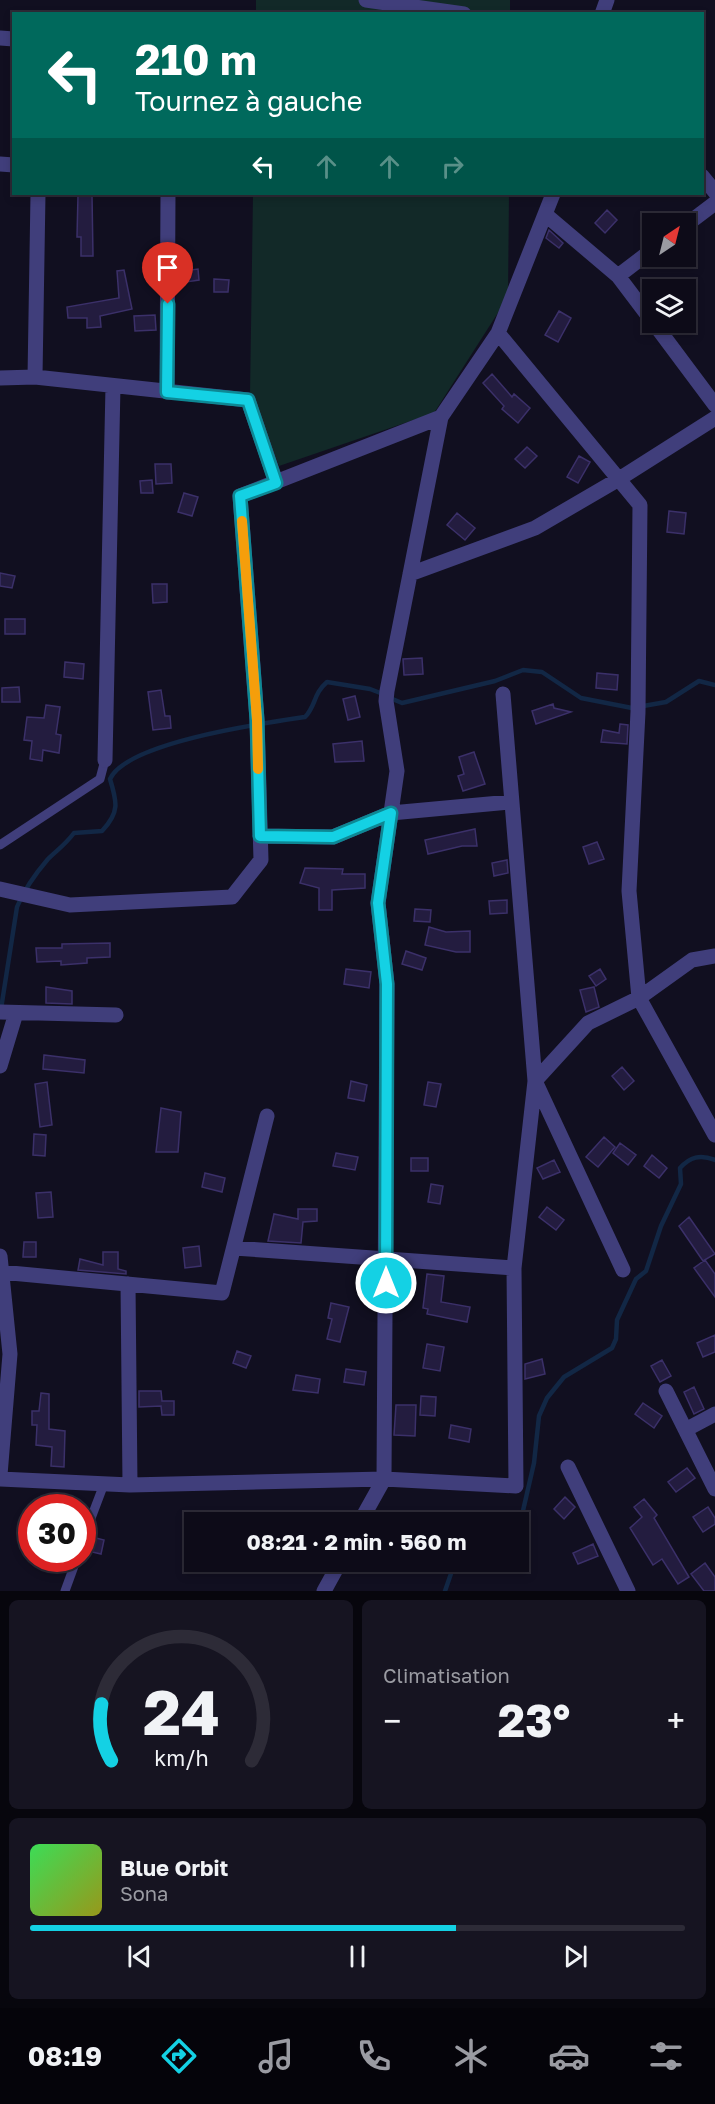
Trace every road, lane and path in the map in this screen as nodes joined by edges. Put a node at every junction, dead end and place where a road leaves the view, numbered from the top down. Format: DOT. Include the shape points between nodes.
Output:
graph roads {
  1 [pos="366,0"];
  2 [pos="450,12"];
  3 [pos="704,178"];
  4 [pos="715,192"];
  5 [pos="38,195"];
  6 [pos="168,195"];
  7 [pos="553,195"];
  8 [pos="715,203"];
  9 [pos="546,215"];
  10 [pos="696,217"];
  11 [pos="642,258"];
  12 [pos="618,276"];
  13 [pos="642,308"];
  14 [pos="498,333"];
  15 [pos="661,333"];
  16 [pos="35,377"];
  17 [pos="0,378"];
  18 [pos="113,386"];
  19 [pos="167,392"];
  20 [pos="715,405"];
  21 [pos="441,417"];
  22 [pos="715,418"];
  23 [pos="619,479"];
  24 [pos="276,483"];
  25 [pos="410,574"];
  26 [pos="503,694"];
  27 [pos="105,760"];
  28 [pos="511,802"];
  29 [pos="391,813"];
  30 [pos="260,836"];
  31 [pos="0,844"];
  32 [pos="0,889"];
  33 [pos="715,956"];
  34 [pos="639,998"];
  35 [pos="7,1012"];
  36 [pos="116,1015"];
  37 [pos="0,1066"];
  38 [pos="535,1081"];
  39 [pos="267,1116"];
  40 [pos="715,1135"];
  41 [pos="234,1248"];
  42 [pos="0,1256"];
  43 [pos="386,1262"];
  44 [pos="514,1269"];
  45 [pos="623,1270"];
  46 [pos="1,1272"];
  47 [pos="128,1284"];
  48 [pos="666,1391"];
  49 [pos="715,1414"];
  50 [pos="687,1429"];
  51 [pos="568,1467"];
  52 [pos="0,1477"];
  53 [pos="384,1479"];
  54 [pos="104,1484"];
  55 [pos="130,1485"];
  56 [pos="715,1489"];
  57 [pos="96,1505"];
  58 [pos="366,1512"];
  59 [pos="71,1572"];
  60 [pos="334,1572"];
  61 [pos="65,1591"];
  62 [pos="324,1591"];
  63 [pos="628,1591"];
  1 -- 2 [label="street"];
  3 -- 4 [label="street"];
  5 -- 16 [label="street"];
  6 -- 19 [label="street"];
  7 -- 9 [label="street"];
  8 -- 10 [label="street"];
  9 -- 12 [label="street"];
  9 -- 14 [label="street"];
  11 -- 12 [label="street"];
  12 -- 13 [label="street"];
  14 -- 21 [label="street"];
  14 -- 23 [label="street"];
  15 -- 20 [label="street"];
  16 -- 17 [label="street"];
  16 -- 18 [label="street"];
  18 -- 19 [label="street"];
  18 -- 27 [label="street"];
  19 -- 24 [label="street" via="248,400"];
  21 -- 24 [label="street"];
  21 -- 25 [label="street"];
  22 -- 23 [label="street"];
  23 -- 25 [label="street" via="536,528"];
  23 -- 34 [label="street" via="640,505 638,708 629,891"];
  24 -- 30 [label="street" via="240,496 257,724"];
  25 -- 29 [label="street" via="387,696 396,771"];
  26 -- 28 [label="street"];
  27 -- 31 [label="lane" via="100,779"];
  28 -- 29 [label="street"];
  28 -- 38 [label="street"];
  29 -- 30 [label="street" via="333,837"];
  29 -- 43 [label="street" via="378,903 387,984"];
  30 -- 32 [label="street" via="261,860 232,897 70,905"];
  33 -- 34 [label="street" via="692,960"];
  34 -- 38 [label="street" via="588,1023"];
  34 -- 40 [label="street"];
  35 -- 36 [label="street"];
  35 -- 37 [label="street"];
  38 -- 44 [label="street"];
  38 -- 45 [label="street"];
  39 -- 41 [label="street"];
  41 -- 43 [label="street"];
  41 -- 47 [label="street" via="222,1293"];
  42 -- 46 [label="street"];
  43 -- 44 [label="street"];
  43 -- 53 [label="street"];
  44 -- 53 [label="street" via="516,1486"];
  46 -- 47 [label="street"];
  46 -- 52 [label="street" via="10,1354"];
  47 -- 55 [label="street"];
  48 -- 50 [label="street"];
  49 -- 50 [label="street"];
  50 -- 56 [label="street"];
  51 -- 63 [label="street"];
  52 -- 54 [label="street"];
  53 -- 55 [label="street"];
  53 -- 58 [label="street"];
  54 -- 55 [label="street"];
  54 -- 57 [label="lane"];
  59 -- 61 [label="lane"];
  60 -- 62 [label="street"];
}
